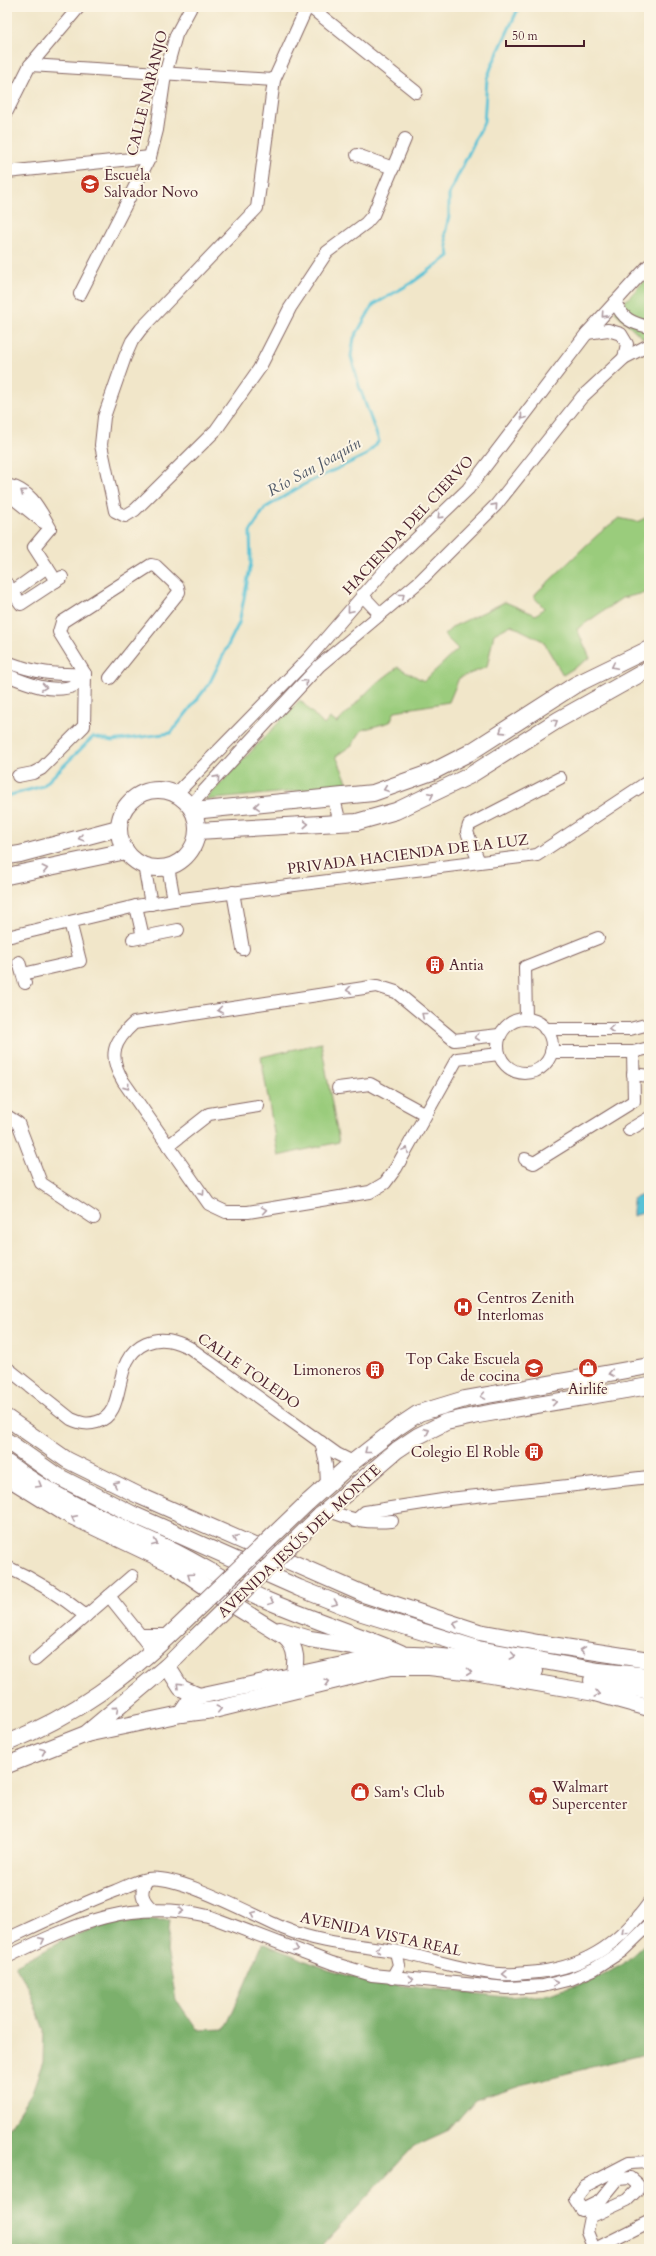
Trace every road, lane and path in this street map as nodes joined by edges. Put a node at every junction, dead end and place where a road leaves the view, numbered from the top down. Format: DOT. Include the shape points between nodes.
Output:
graph roads {
  1 [pos="79,7"];
  2 [pos="191,7"];
  3 [pos="308,7"];
  4 [pos="30,65"];
  5 [pos="165,75"];
  6 [pos="274,80"];
  7 [pos="416,92"];
  8 [pos="7,111"];
  9 [pos="405,139"];
  10 [pos="357,155"];
  11 [pos="150,157"];
  12 [pos="393,168"];
  13 [pos="7,172"];
  14 [pos="649,265"];
  15 [pos="80,294"];
  16 [pos="615,302"];
  17 [pos="649,327"];
  18 [pos="587,333"];
  19 [pos="649,344"];
  20 [pos="624,358"];
  21 [pos="7,486"];
  22 [pos="7,497"];
  23 [pos="50,528"];
  24 [pos="47,567"];
  25 [pos="9,588"];
  26 [pos="362,595"];
  27 [pos="380,614"];
  28 [pos="649,649"];
  29 [pos="7,662"];
  30 [pos="649,669"];
  31 [pos="86,674"];
  32 [pos="7,675"];
  33 [pos="110,678"];
  34 [pos="18,776"];
  35 [pos="560,778"];
  36 [pos="649,781"];
  37 [pos="176,794"];
  38 [pos="334,799"];
  39 [pos="191,809"];
  40 [pos="340,822"];
  41 [pos="118,828"];
  42 [pos="197,831"];
  43 [pos="126,851"];
  44 [pos="7,856"];
  45 [pos="479,862"];
  46 [pos="144,865"];
  47 [pos="168,867"];
  48 [pos="7,876"];
  49 [pos="233,892"];
  50 [pos="174,900"];
  51 [pos="151,904"];
  52 [pos="136,906"];
  53 [pos="70,922"];
  54 [pos="178,930"];
  55 [pos="7,937"];
  56 [pos="598,938"];
  57 [pos="244,948"];
  58 [pos="19,962"];
  59 [pos="526,1019"];
  60 [pos="649,1024"];
  61 [pos="545,1029"];
  62 [pos="500,1035"];
  63 [pos="649,1048"];
  64 [pos="551,1052"];
  65 [pos="633,1052"];
  66 [pos="499,1054"];
  67 [pos="633,1074"];
  68 [pos="649,1076"];
  69 [pos="338,1088"];
  70 [pos="258,1106"];
  71 [pos="425,1114"];
  72 [pos="7,1116"];
  73 [pos="649,1118"];
  74 [pos="629,1130"];
  75 [pos="168,1146"];
  76 [pos="525,1159"];
  77 [pos="94,1218"];
  78 [pos="649,1366"];
  79 [pos="7,1368"];
  80 [pos="649,1386"];
  81 [pos="522,1389"];
  82 [pos="527,1407"];
  83 [pos="7,1418"];
  84 [pos="7,1441"];
  85 [pos="321,1442"];
  86 [pos="353,1462"];
  87 [pos="7,1463"];
  88 [pos="7,1477"];
  89 [pos="649,1477"];
  90 [pos="327,1485"];
  91 [pos="324,1513"];
  92 [pos="355,1521"];
  93 [pos="392,1521"];
  94 [pos="7,1567"];
  95 [pos="132,1576"];
  96 [pos="109,1596"];
  97 [pos="86,1616"];
  98 [pos="271,1627"];
  99 [pos="174,1631"];
  100 [pos="140,1635"];
  101 [pos="353,1638"];
  102 [pos="152,1651"];
  103 [pos="397,1655"];
  104 [pos="35,1660"];
  105 [pos="649,1660"];
  106 [pos="346,1665"];
  107 [pos="167,1666"];
  108 [pos="429,1667"];
  109 [pos="293,1676"];
  110 [pos="649,1676"];
  111 [pos="649,1691"];
  112 [pos="290,1692"];
  113 [pos="199,1696"];
  114 [pos="649,1708"];
  115 [pos="68,1714"];
  116 [pos="181,1714"];
  117 [pos="86,1734"];
  118 [pos="7,1743"];
  119 [pos="7,1765"];
  120 [pos="148,1879"];
  121 [pos="649,1903"];
  122 [pos="152,1909"];
  123 [pos="649,1925"];
  124 [pos="7,1939"];
  125 [pos="396,1952"];
  126 [pos="7,1957"];
  127 [pos="392,1978"];
  128 [pos="649,2162"];
  129 [pos="610,2190"];
  130 [pos="620,2203"];
  131 [pos="649,2222"];
  132 [pos="595,2249"];
  1 -- 4 [label="street"];
  2 -- 5 [label="street, CALLE NARANJO" via="176,34"];
  3 -- 6 [label="street"];
  3 -- 7 [label="street"];
  4 -- 5 [label="street"];
  4 -- 8 [label="street"];
  5 -- 6 [label="street"];
  5 -- 11 [label="street, CALLE NARANJO" via="157,130"];
  6 -- 12 [label="street" via="258,208 141,329 125,357 104,417 101,445 115,511 125,516 135,510 216,430 259,369 290,308 319,262 327,252 366,224 373,215"];
  9 -- 12 [label="street"];
  10 -- 12 [label="street"];
  11 -- 13 [label="street"];
  11 -- 15 [label="street, CALLE NARANJO"];
  14 -- 16 [label="street, HACIENDA DEL CIERVO"];
  16 -- 17 [label="street" via="621,314 635,324"];
  16 -- 18 [label="street, HACIENDA DEL CIERVO, one-way"];
  18 -- 20 [label="street" via="608,330 621,334 626,344"];
  18 -- 26 [label="street, HACIENDA DEL CIERVO, one-way" via="468,489 391,563"];
  19 -- 20 [label="street"];
  27 -- 20 [label="street, one-way" via="420,581 496,505 582,397"];
  23 -- 21 [label="street, one-way" via="35,500 18,488"];
  22 -- 23 [label="street" via="13,498"];
  23 -- 24 [label="street" via="34,547"];
  24 -- 25 [label="street"];
  24 -- 25 [label="street" via="59,579 21,604"];
  26 -- 27 [label="street"];
  26 -- 37 [label="street, HACIENDA DEL CIERVO, one-way" via="309,658"];
  39 -- 27 [label="street, one-way" via="319,666"];
  28 -- 38 [label="main road, one-way" via="575,685 469,753 432,772 373,794"];
  29 -- 31 [label="street" via="52,675"];
  40 -- 30 [label="main road, one-way" via="357,822 396,811 469,776 558,720"];
  32 -- 31 [label="street, one-way" via="36,686 50,688 76,685"];
  31 -- 33 [label="street" via="59,632 62,622 151,565 156,566 178,587 179,592"];
  31 -- 34 [label="street" via="82,730 41,769"];
  35 -- 45 [label="street" via="468,825 467,832"];
  36 -- 45 [label="street, PRIVADA HACIENDA DE LA LUZ" via="537,855"];
  37 -- 39 [label="main road"];
  37 -- 41 [label="main road" via="162,790 139,795 129,802"];
  38 -- 39 [label="main road, one-way"];
  38 -- 40 [label="street"];
  39 -- 42 [label="main road"];
  42 -- 40 [label="main road, one-way"];
  41 -- 43 [label="main road"];
  41 -- 44 [label="main road, one-way"];
  42 -- 47 [label="main road" via="195,843 188,854"];
  43 -- 46 [label="main road"];
  48 -- 43 [label="main road, one-way"];
  45 -- 49 [label="street, PRIVADA HACIENDA DE LA LUZ"];
  46 -- 47 [label="main road"];
  46 -- 51 [label="street"];
  47 -- 50 [label="street"];
  49 -- 50 [label="street, PRIVADA HACIENDA DE LA LUZ"];
  49 -- 57 [label="street"];
  50 -- 51 [label="street, PRIVADA HACIENDA DE LA LUZ"];
  51 -- 52 [label="street, PRIVADA HACIENDA DE LA LUZ"];
  52 -- 53 [label="street, PRIVADA HACIENDA DE LA LUZ"];
  52 -- 54 [label="street" via="138,938"];
  53 -- 55 [label="street, PRIVADA HACIENDA DE LA LUZ"];
  53 -- 58 [label="street" via="80,961 24,978"];
  56 -- 59 [label="street" via="525,967"];
  59 -- 61 [label="street" via="537,1022"];
  59 -- 62 [label="street" via="515,1020 506,1026"];
  60 -- 61 [label="street, one-way" via="630,1029"];
  61 -- 64 [label="street" via="551,1040"];
  62 -- 66 [label="street"];
  62 -- 75 [label="street, one-way" via="454,1040 396,992 377,986 134,1023 120,1036 115,1051 115,1068"];
  63 -- 65 [label="street"];
  64 -- 65 [label="street"];
  64 -- 66 [label="street" via="545,1064 533,1072 519,1073 506,1066"];
  65 -- 67 [label="street"];
  66 -- 71 [label="street" via="457,1059"];
  67 -- 68 [label="street"];
  67 -- 76 [label="street" via="634,1101 534,1163"];
  69 -- 71 [label="street" via="370,1084"];
  70 -- 75 [label="street" via="209,1114"];
  75 -- 71 [label="street, one-way" via="209,1204 226,1212 248,1212 370,1192 385,1183 396,1168"];
  72 -- 77 [label="street" via="18,1123 41,1183"];
  73 -- 74 [label="street"];
  78 -- 81 [label="main road, AVENIDA JESÚS DEL MONTE, one-way"];
  79 -- 85 [label="street, CALLE TOLEDO" via="71,1419 81,1424 91,1424 108,1416 113,1410 124,1365 138,1347 159,1340 175,1340 190,1348"];
  82 -- 80 [label="main road, AVENIDA JESÚS DEL MONTE, one-way"];
  81 -- 82 [label="main road"];
  81 -- 86 [label="main road, AVENIDA JESÚS DEL MONTE, one-way" via="465,1399 419,1413"];
  91 -- 82 [label="main road, AVENIDA JESÚS DEL MONTE, one-way" via="396,1450 418,1436 446,1422"];
  105 -- 83 [label="main road, one-way" via="479,1632 366,1595 67,1460"];
  84 -- 110 [label="main road, one-way" via="57,1476 132,1514 359,1612 478,1648 599,1671"];
  85 -- 86 [label="street, CALLE TOLEDO"];
  85 -- 90 [label="street"];
  86 -- 90 [label="main road, AVENIDA JESÚS DEL MONTE"];
  87 -- 101 [label="main road, one-way" via="28,1478 112,1525 180,1554 266,1600"];
  98 -- 88 [label="main road, one-way" via="225,1600 174,1565 65,1513"];
  89 -- 92 [label="street" via="449,1499 365,1512"];
  90 -- 99 [label="main road, AVENIDA JESÚS DEL MONTE, bridge"];
  91 -- 92 [label="street"];
  91 -- 107 [label="main road, AVENIDA JESÚS DEL MONTE, bridge"];
  92 -- 93 [label="street"];
  94 -- 97 [label="street" via="64,1599"];
  95 -- 96 [label="street"];
  96 -- 97 [label="street"];
  96 -- 100 [label="street"];
  97 -- 104 [label="street"];
  98 -- 101 [label="main road" via="310,1639"];
  98 -- 109 [label="main road" via="290,1641 294,1649 296,1663"];
  99 -- 100 [label="street"];
  99 -- 102 [label="main road, AVENIDA JESÚS DEL MONTE"];
  100 -- 102 [label="street"];
  101 -- 103 [label="main road"];
  101 -- 106 [label="main road"];
  102 -- 115 [label="main road, AVENIDA JESÚS DEL MONTE" via="140,1664"];
  103 -- 106 [label="main road"];
  103 -- 108 [label="main road"];
  103 -- 111 [label="main road" via="476,1661"];
  106 -- 109 [label="main road"];
  113 -- 107 [label="main road, one-way" via="181,1688"];
  107 -- 115 [label="main road" via="147,1672 97,1706"];
  117 -- 107 [label="main road, AVENIDA JESÚS DEL MONTE, one-way"];
  112 -- 108 [label="main road, one-way" via="372,1670 390,1667"];
  108 -- 114 [label="main road, one-way" via="595,1693"];
  109 -- 112 [label="main road"];
  109 -- 113 [label="main road"];
  116 -- 112 [label="main road, one-way" via="214,1710"];
  113 -- 116 [label="main road" via="190,1702"];
  115 -- 118 [label="main road, AVENIDA JESÚS DEL MONTE"];
  116 -- 117 [label="main road"];
  119 -- 117 [label="main road, AVENIDA JESÚS DEL MONTE, one-way"];
  120 -- 122 [label="street" via="142,1887 142,1896"];
  120 -- 124 [label="street, AVENIDA VISTA REAL" via="74,1907"];
  125 -- 120 [label="street, AVENIDA VISTA REAL, one-way" via="301,1935 186,1886 162,1879"];
  121 -- 125 [label="street, AVENIDA VISTA REAL, one-way" via="635,1922 614,1941 588,1959 563,1968 500,1975"];
  126 -- 122 [label="street, one-way" via="63,1929 100,1916"];
  122 -- 127 [label="street, one-way" via="187,1911 208,1916 332,1963"];
  127 -- 123 [label="street, one-way" via="506,1988 543,1986 594,1970 622,1952"];
  125 -- 127 [label="street" via="399,1965"];
  128 -- 129 [label="street" via="629,2163 585,2186 575,2199 578,2207 582,2210 600,2202"];
  129 -- 130 [label="street"];
  129 -- 130 [label="street" via="618,2179 624,2177 634,2180 637,2190"];
  130 -- 132 [label="street" via="590,2217 587,2232"];
  131 -- 132 [label="street"];
}
